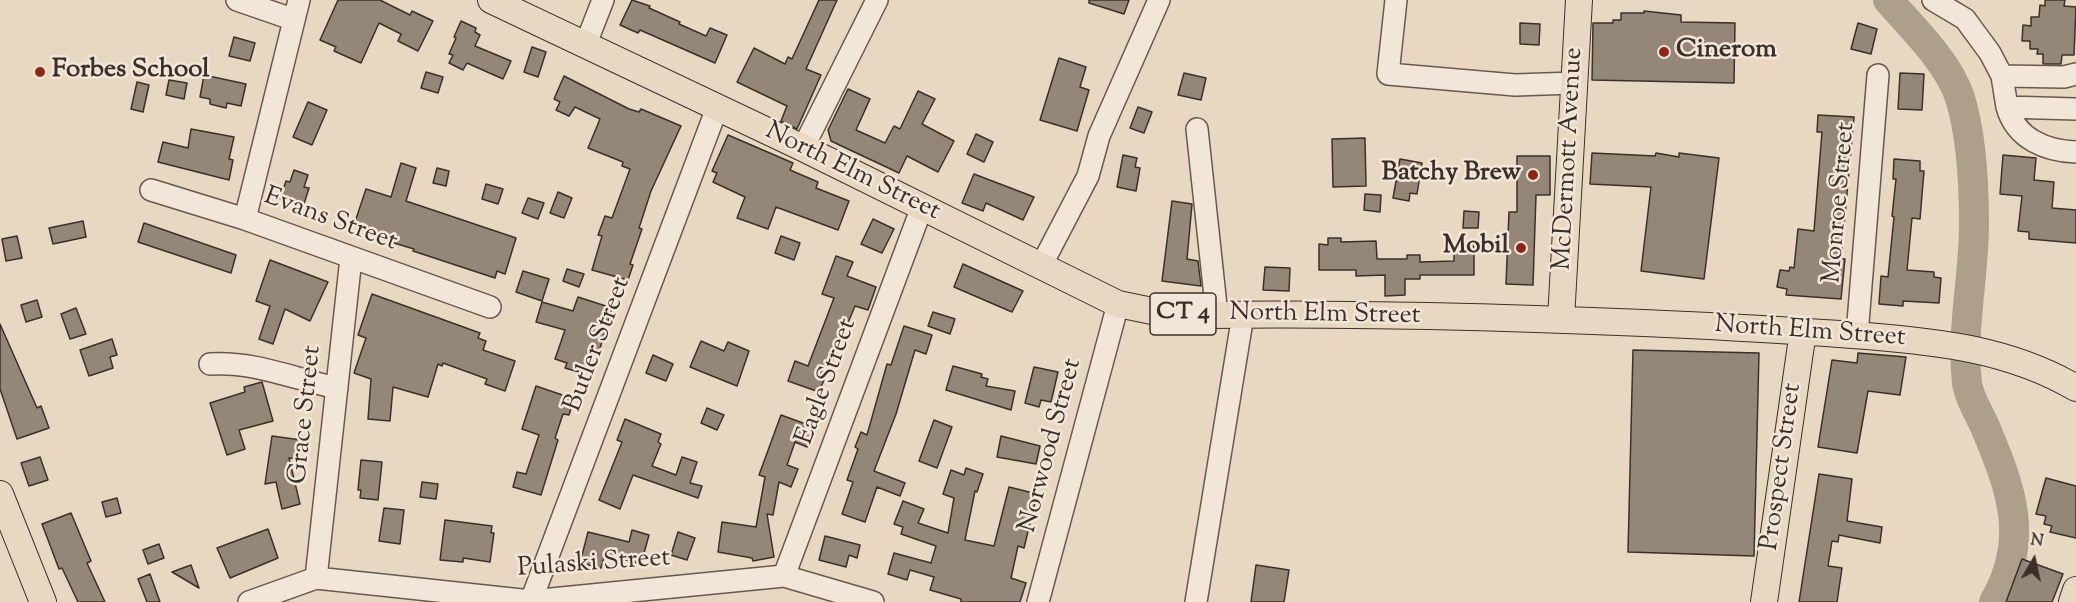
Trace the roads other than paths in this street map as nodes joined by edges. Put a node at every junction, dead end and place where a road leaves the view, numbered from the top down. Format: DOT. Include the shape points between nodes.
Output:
graph roads {
  1 [pos="237,0"];
  2 [pos="491,0"];
  3 [pos="603,0"];
  4 [pos="877,0"];
  5 [pos="1159,0"];
  6 [pos="1396,0"];
  7 [pos="1578,0"];
  8 [pos="1933,0"];
  9 [pos="296,10"];
  10 [pos="585,46"];
  11 [pos="2076,74"];
  12 [pos="1878,75"];
  13 [pos="2002,76"];
  14 [pos="1574,83"];
  15 [pos="2007,107"];
  16 [pos="717,108"];
  17 [pos="2076,109"];
  18 [pos="1197,129"];
  19 [pos="803,148"];
  20 [pos="2076,152"];
  21 [pos="151,190"];
  22 [pos="922,207"];
  23 [pos="245,219"];
  24 [pos="351,258"];
  25 [pos="1041,266"];
  26 [pos="1118,304"];
  27 [pos="490,307"];
  28 [pos="1217,315"];
  29 [pos="1243,315"];
  30 [pos="1561,319"];
  31 [pos="1803,331"];
  32 [pos="1857,335"];
  33 [pos="210,364"];
  34 [pos="2064,371"];
  35 [pos="337,388"];
  36 [pos="2076,388"];
  37 [pos="0,494"];
  38 [pos="784,576"];
  39 [pos="316,578"];
  40 [pos="2076,590"];
  41 [pos="705,593"];
  42 [pos="531,601"];
  43 [pos="43,602"];
  44 [pos="249,602"];
  45 [pos="873,602"];
  46 [pos="1038,602"];
  47 [pos="1196,602"];
  48 [pos="1764,602"];
  49 [pos="2072,602"];
  1 -- 9 [label="street"];
  2 -- 10 [label="main road, North Elm Street / CT 4"];
  3 -- 10 [label="street"];
  4 -- 19 [label="street"];
  5 -- 25 [label="street" via="1099,136 1088,176"];
  6 -- 14 [label="street" via="1388,74 1515,85"];
  7 -- 14 [label="main road, McDermott Avenue"];
  8 -- 13 [label="street" via="1965,19"];
  9 -- 23 [label="street"];
  10 -- 16 [label="main road, North Elm Street / CT 4"];
  11 -- 13 [label="street"];
  12 -- 32 [label="street, Monroe Street"];
  13 -- 15 [label="street"];
  14 -- 30 [label="main road, McDermott Avenue"];
  15 -- 17 [label="street"];
  15 -- 20 [label="street" via="2021,132 2042,146"];
  16 -- 19 [label="main road, North Elm Street / CT 4"];
  16 -- 42 [label="street, Butler Street"];
  18 -- 28 [label="street"];
  19 -- 22 [label="main road, North Elm Street / CT 4"];
  21 -- 23 [label="street, Evans Street"];
  22 -- 25 [label="main road, North Elm Street / CT 4"];
  22 -- 38 [label="street, Eagle Street"];
  23 -- 24 [label="street, Evans Street"];
  24 -- 27 [label="street, Evans Street"];
  24 -- 35 [label="street, Grace Street"];
  25 -- 26 [label="main road, North Elm Street / CT 4"];
  26 -- 28 [label="main road, North Elm Street / CT 4" via="1157,312"];
  26 -- 46 [label="street, Norwood Street"];
  28 -- 29 [label="main road, North Elm Street / CT 4"];
  29 -- 30 [label="main road, North Elm Street / CT 4"];
  29 -- 47 [label="street"];
  30 -- 31 [label="main road, North Elm Street / CT 4"];
  31 -- 32 [label="main road, North Elm Street / CT 4"];
  31 -- 48 [label="main road, Prospect Street"];
  32 -- 34 [label="main road, North Elm Street / CT 4" via="1944,342"];
  33 -- 35 [label="street" via="229,362 261,367"];
  34 -- 36 [label="main road, North Elm Street / CT 4"];
  35 -- 39 [label="street, Grace Street"];
  37 -- 43 [label="main road"];
  38 -- 41 [label="street, Pulaski Street"];
  38 -- 45 [label="street, Pulaski Street"];
  39 -- 42 [label="street, Pulaski Street"];
  39 -- 44 [label="street, Pulaski Street"];
  40 -- 49 [label="main road"];
  41 -- 42 [label="street, Pulaski Street"];
}
